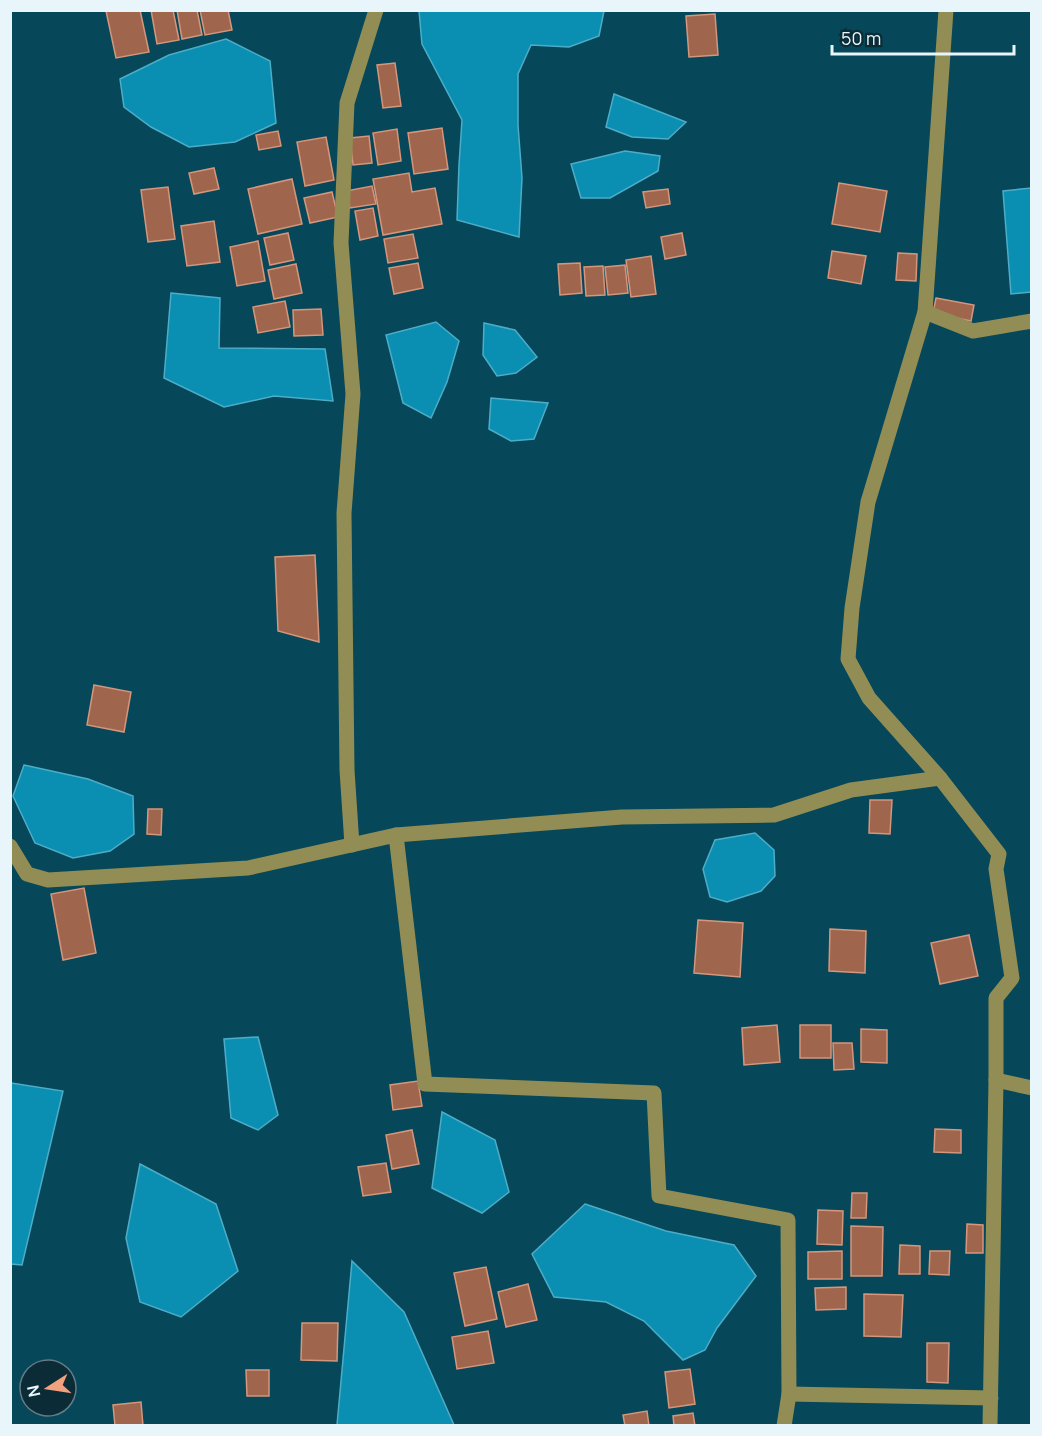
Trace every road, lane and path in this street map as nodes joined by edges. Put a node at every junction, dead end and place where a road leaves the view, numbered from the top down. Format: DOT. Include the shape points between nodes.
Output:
graph roads {
  1 [pos="376,10"];
  2 [pos="946,10"];
  3 [pos="925,312"];
  4 [pos="1032,321"];
  5 [pos="940,778"];
  6 [pos="396,835"];
  7 [pos="352,845"];
  8 [pos="10,846"];
  9 [pos="996,1080"];
  10 [pos="1032,1088"];
  11 [pos="789,1394"];
  12 [pos="991,1398"];
  13 [pos="784,1425"];
  14 [pos="990,1425"];
  1 -- 7 [label="street" via="347,103 340,243 353,394 344,513 347,770"];
  2 -- 3 [label="street"];
  3 -- 4 [label="street" via="973,331"];
  3 -- 5 [label="street" via="868,502 848,659 869,698"];
  5 -- 6 [label="street" via="851,790 774,815 622,817"];
  5 -- 9 [label="street" via="999,854 996,869 1012,978 996,998"];
  6 -- 7 [label="street"];
  6 -- 11 [label="street" via="425,1084 654,1093 659,1196 788,1220"];
  7 -- 8 [label="street" via="248,868 48,880 27,874"];
  9 -- 10 [label="street"];
  9 -- 12 [label="street"];
  11 -- 12 [label="street"];
  11 -- 13 [label="street"];
  12 -- 14 [label="street"];
}
